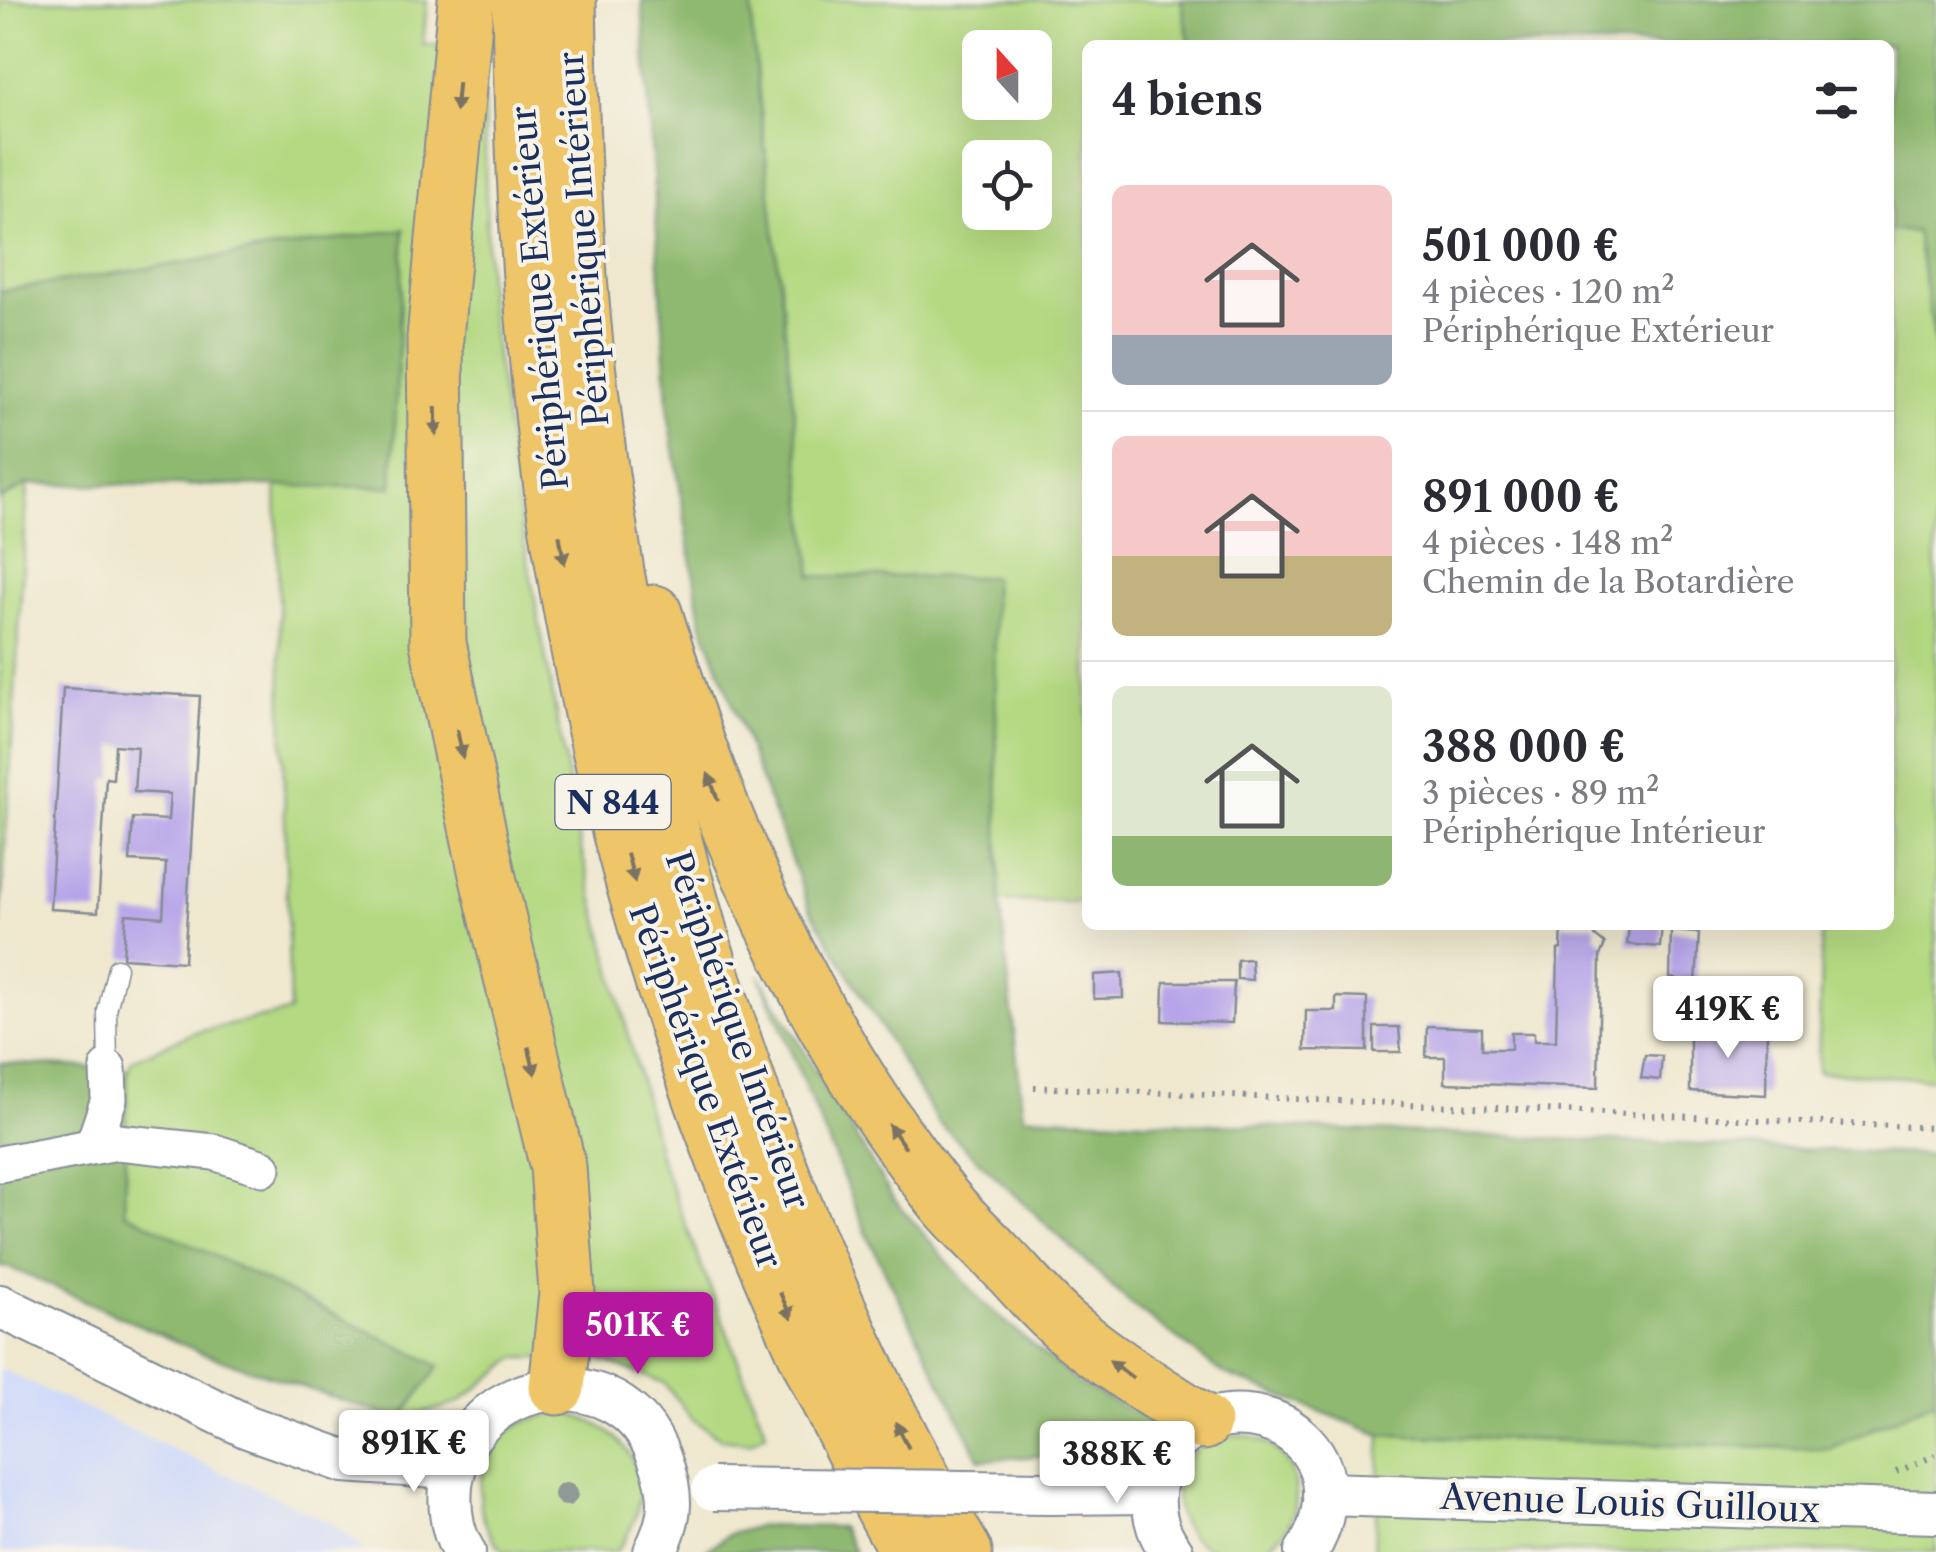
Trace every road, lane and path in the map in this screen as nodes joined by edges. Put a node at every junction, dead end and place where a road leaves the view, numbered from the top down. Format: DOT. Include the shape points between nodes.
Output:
graph roads {
  1 [pos="466,0"];
  2 [pos="520,0"];
  3 [pos="568,0"];
  4 [pos="602,484"];
  5 [pos="116,968"];
  6 [pos="108,1068"];
  7 [pos="1034,1086"];
  8 [pos="1936,1128"];
  9 [pos="94,1146"];
  10 [pos="0,1164"];
  11 [pos="263,1168"];
  12 [pos="0,1306"];
  13 [pos="558,1387"];
  14 [pos="1203,1422"];
  15 [pos="453,1468"];
  16 [pos="692,1489"];
  17 [pos="1153,1492"];
  18 [pos="1324,1494"];
  19 [pos="1936,1512"];
  20 [pos="464,1552"];
  21 [pos="655,1552"];
  22 [pos="908,1552"];
  23 [pos="964,1552"];
  24 [pos="1172,1552"];
  25 [pos="1306,1552"];
  1 -- 13 [label="highway, one-way" via="435,338 438,642 558,1167 567,1293"];
  2 -- 22 [label="highway, Périphérique Extérieur / N 844, one-way" via="537,351 550,468 613,803 678,1028 740,1196 821,1384"];
  3 -- 4 [label="highway, Périphérique Intérieur / N 844" via="577,242"];
  14 -- 4 [label="highway, one-way" via="1063,1325 943,1198 827,1028 722,811 681,702 637,528"];
  23 -- 4 [label="highway, Périphérique Intérieur / N 844, one-way" via="837,1301 734,1042 661,793"];
  5 -- 6 [label="lane" via="107,1011"];
  6 -- 9 [label="street" via="109,1099"];
  7 -- 8 [label="path"];
  9 -- 10 [label="street"];
  9 -- 11 [label="street" via="117,1142 214,1152"];
  12 -- 15 [label="street" via="248,1426 344,1461"];
  13 -- 15 [label="street" via="494,1410 469,1436"];
  13 -- 16 [label="street" via="597,1395 629,1413"];
  14 -- 17 [label="street" via="1168,1450"];
  14 -- 18 [label="street" via="1249,1414 1282,1426 1309,1450"];
  15 -- 20 [label="street" via="449,1506"];
  16 -- 17 [label="street, bridge"];
  16 -- 21 [label="street"];
  17 -- 24 [label="street" via="1155,1519"];
  18 -- 19 [label="street, Avenue Louis Guilloux"];
  18 -- 25 [label="street" via="1322,1519"];
}
